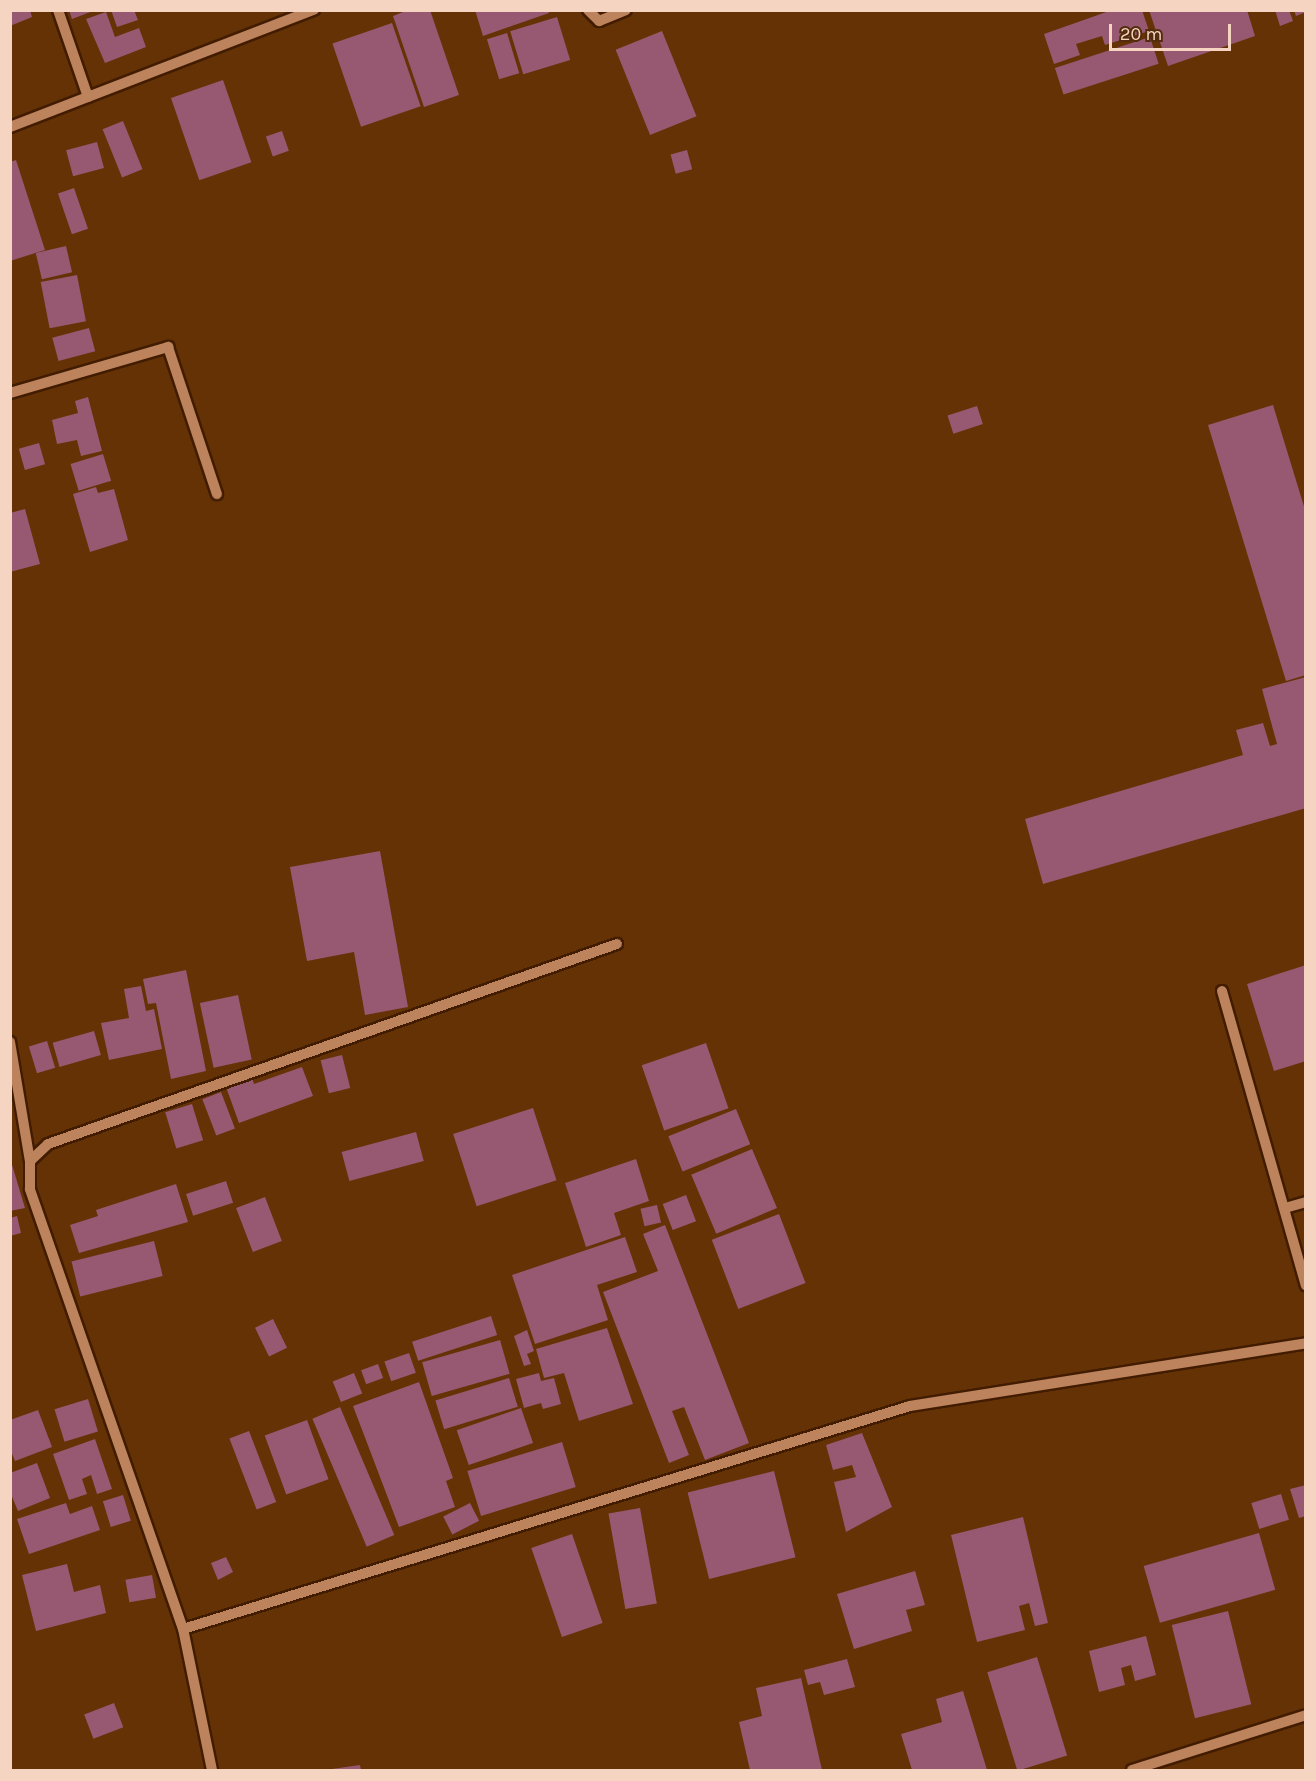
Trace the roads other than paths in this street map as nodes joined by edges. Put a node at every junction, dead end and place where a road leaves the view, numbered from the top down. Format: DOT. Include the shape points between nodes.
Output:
graph roads {
  1 [pos="58,10"];
  2 [pos="588,10"];
  3 [pos="626,10"];
  4 [pos="309,11"];
  5 [pos="88,97"];
  6 [pos="10,127"];
  7 [pos="10,393"];
  8 [pos="217,494"];
  9 [pos="617,944"];
  10 [pos="1222,991"];
  11 [pos="10,1042"];
  12 [pos="30,1161"];
  13 [pos="1305,1202"];
  14 [pos="1285,1208"];
  15 [pos="1305,1285"];
  16 [pos="1305,1343"];
  17 [pos="183,1629"];
  18 [pos="1305,1715"];
  19 [pos="212,1770"];
  20 [pos="1132,1770"];
  1 -- 5 [label="street"];
  2 -- 3 [label="street" via="599,21"];
  4 -- 5 [label="street"];
  5 -- 6 [label="street"];
  7 -- 8 [label="street" via="168,347"];
  9 -- 12 [label="street" via="48,1144"];
  10 -- 14 [label="street"];
  11 -- 12 [label="street"];
  12 -- 17 [label="street" via="30,1189"];
  13 -- 14 [label="street"];
  14 -- 15 [label="street"];
  16 -- 17 [label="street" via="910,1406"];
  17 -- 19 [label="street"];
  18 -- 20 [label="street"];
}
